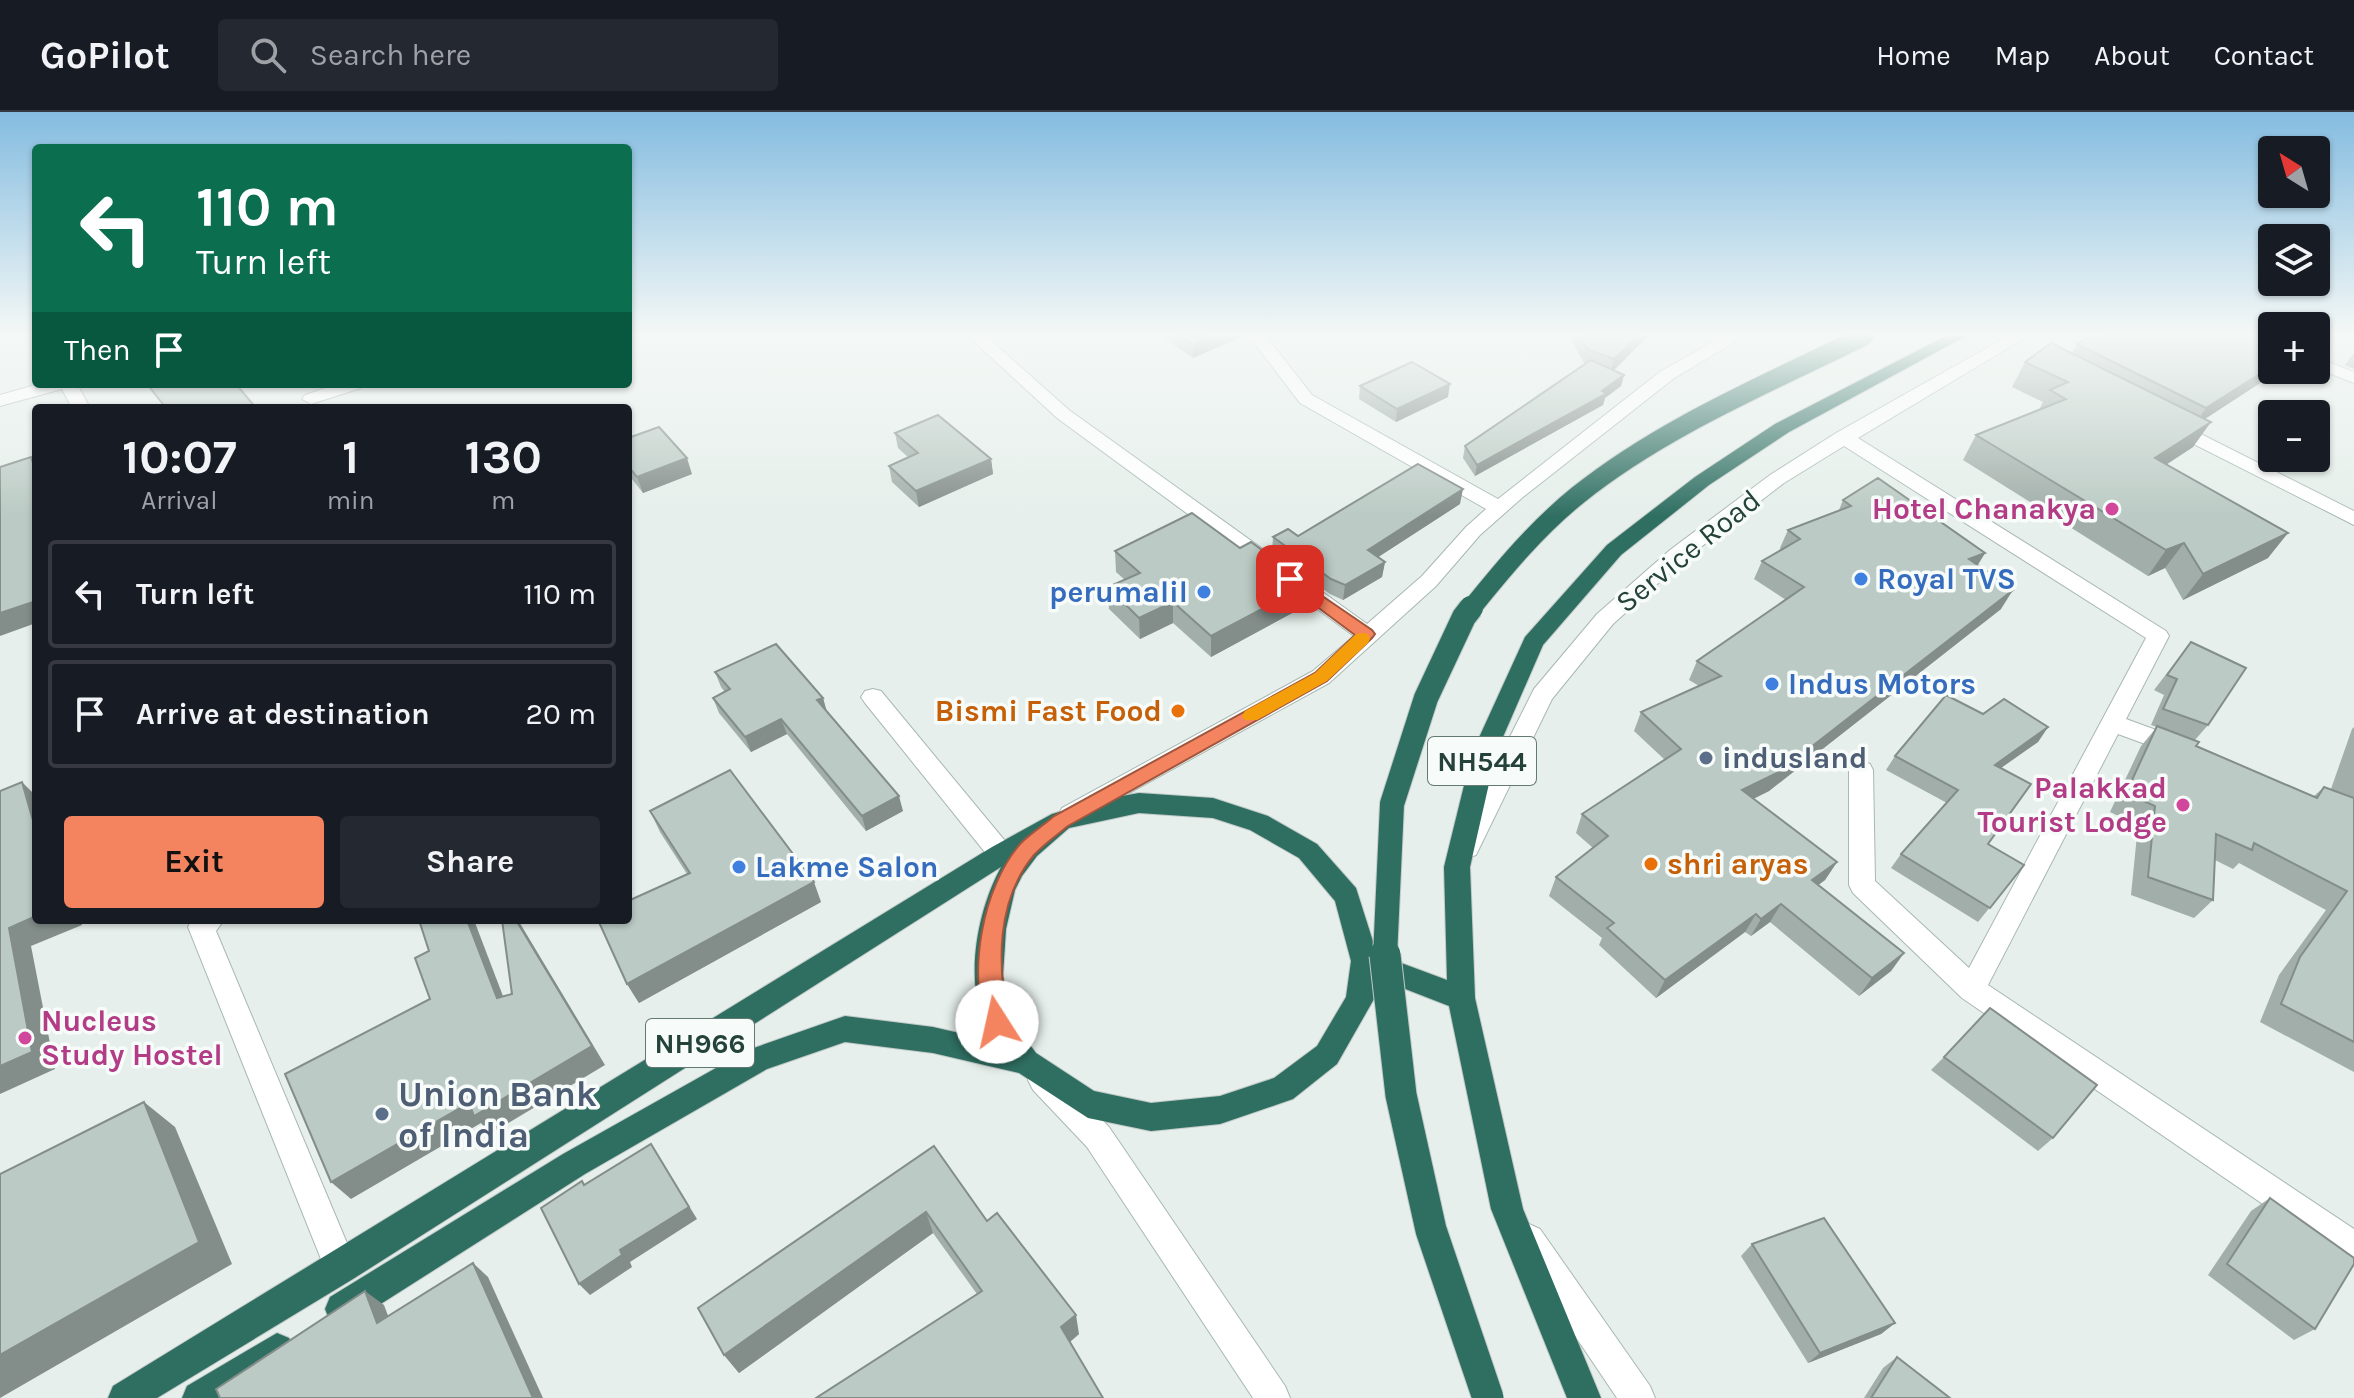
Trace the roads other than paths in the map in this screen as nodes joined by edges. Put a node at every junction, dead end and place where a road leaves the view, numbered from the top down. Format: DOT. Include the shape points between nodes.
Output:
graph roads {
  1 [pos="1043,396"];
  2 [pos="1304,396"];
  3 [pos="1641,396"];
  4 [pos="1744,396"];
  5 [pos="1843,396"];
  6 [pos="1915,396"];
  7 [pos="2161,420"];
  8 [pos="1843,437"];
  9 [pos="1500,508"];
  10 [pos="2354,519"];
  11 [pos="1366,634"];
  12 [pos="873,697"];
  13 [pos="2112,723"];
  14 [pos="2201,755"];
  15 [pos="1861,770"];
  16 [pos="1061,821"];
  17 [pos="1001,854"];
  18 [pos="1457,867"];
  19 [pos="205,924"];
  20 [pos="1365,961"];
  21 [pos="1972,989"];
  22 [pos="1461,998"];
  23 [pos="1026,1062"];
  24 [pos="1507,1209"];
  25 [pos="2354,1248"];
  26 [pos="341,1267"];
  27 [pos="125,1398"];
  28 [pos="199,1398"];
  29 [pos="1273,1398"];
  30 [pos="1488,1398"];
  31 [pos="1584,1398"];
  32 [pos="1638,1398"];
  1 -- 11 [label="street"];
  2 -- 9 [label="street"];
  3 -- 9 [label="street"];
  4 -- 30 [label="highway, NH544, bridge" via="1666,435 1578,495 1522,547 1464,617 1426,698 1392,804 1385,964 1401,1095 1431,1230"];
  5 -- 18 [label="highway, NH544" via="1782,428 1702,481 1614,550 1533,642 1484,753"];
  6 -- 8 [label="street, Service Road"];
  7 -- 10 [label="street"];
  8 -- 13 [label="street" via="2158,636"];
  8 -- 18 [label="street, Service Road" via="1777,479 1677,555 1605,619 1542,695"];
  9 -- 11 [label="street" via="1429,581"];
  11 -- 16 [label="street" via="1321,677"];
  12 -- 17 [label="street"];
  13 -- 14 [label="street"];
  13 -- 21 [label="street"];
  15 -- 21 [label="street" via="1862,885"];
  16 -- 17 [label="highway, NH966"];
  16 -- 20 [label="highway" via="1139,803 1213,808 1259,823 1308,851 1347,896"];
  16 -- 23 [label="highway" via="1013,869 993,929 989,976 997,1022"];
  17 -- 26 [label="highway, NH966"];
  18 -- 22 [label="highway, NH544"];
  19 -- 26 [label="street" via="201,927"];
  20 -- 22 [label="highway"];
  20 -- 23 [label="highway" via="1360,999 1327,1055 1283,1089 1220,1110 1151,1117 1088,1104"];
  21 -- 25 [label="street"];
  22 -- 24 [label="highway, NH544"];
  23 -- 28 [label="highway, NH966" via="933,1040 845,1029 758,1059 574,1164"];
  23 -- 29 [label="street" via="1098,1137"];
  24 -- 31 [label="highway, NH544"];
  24 -- 32 [label="street"];
  26 -- 27 [label="highway, NH966"];
}
